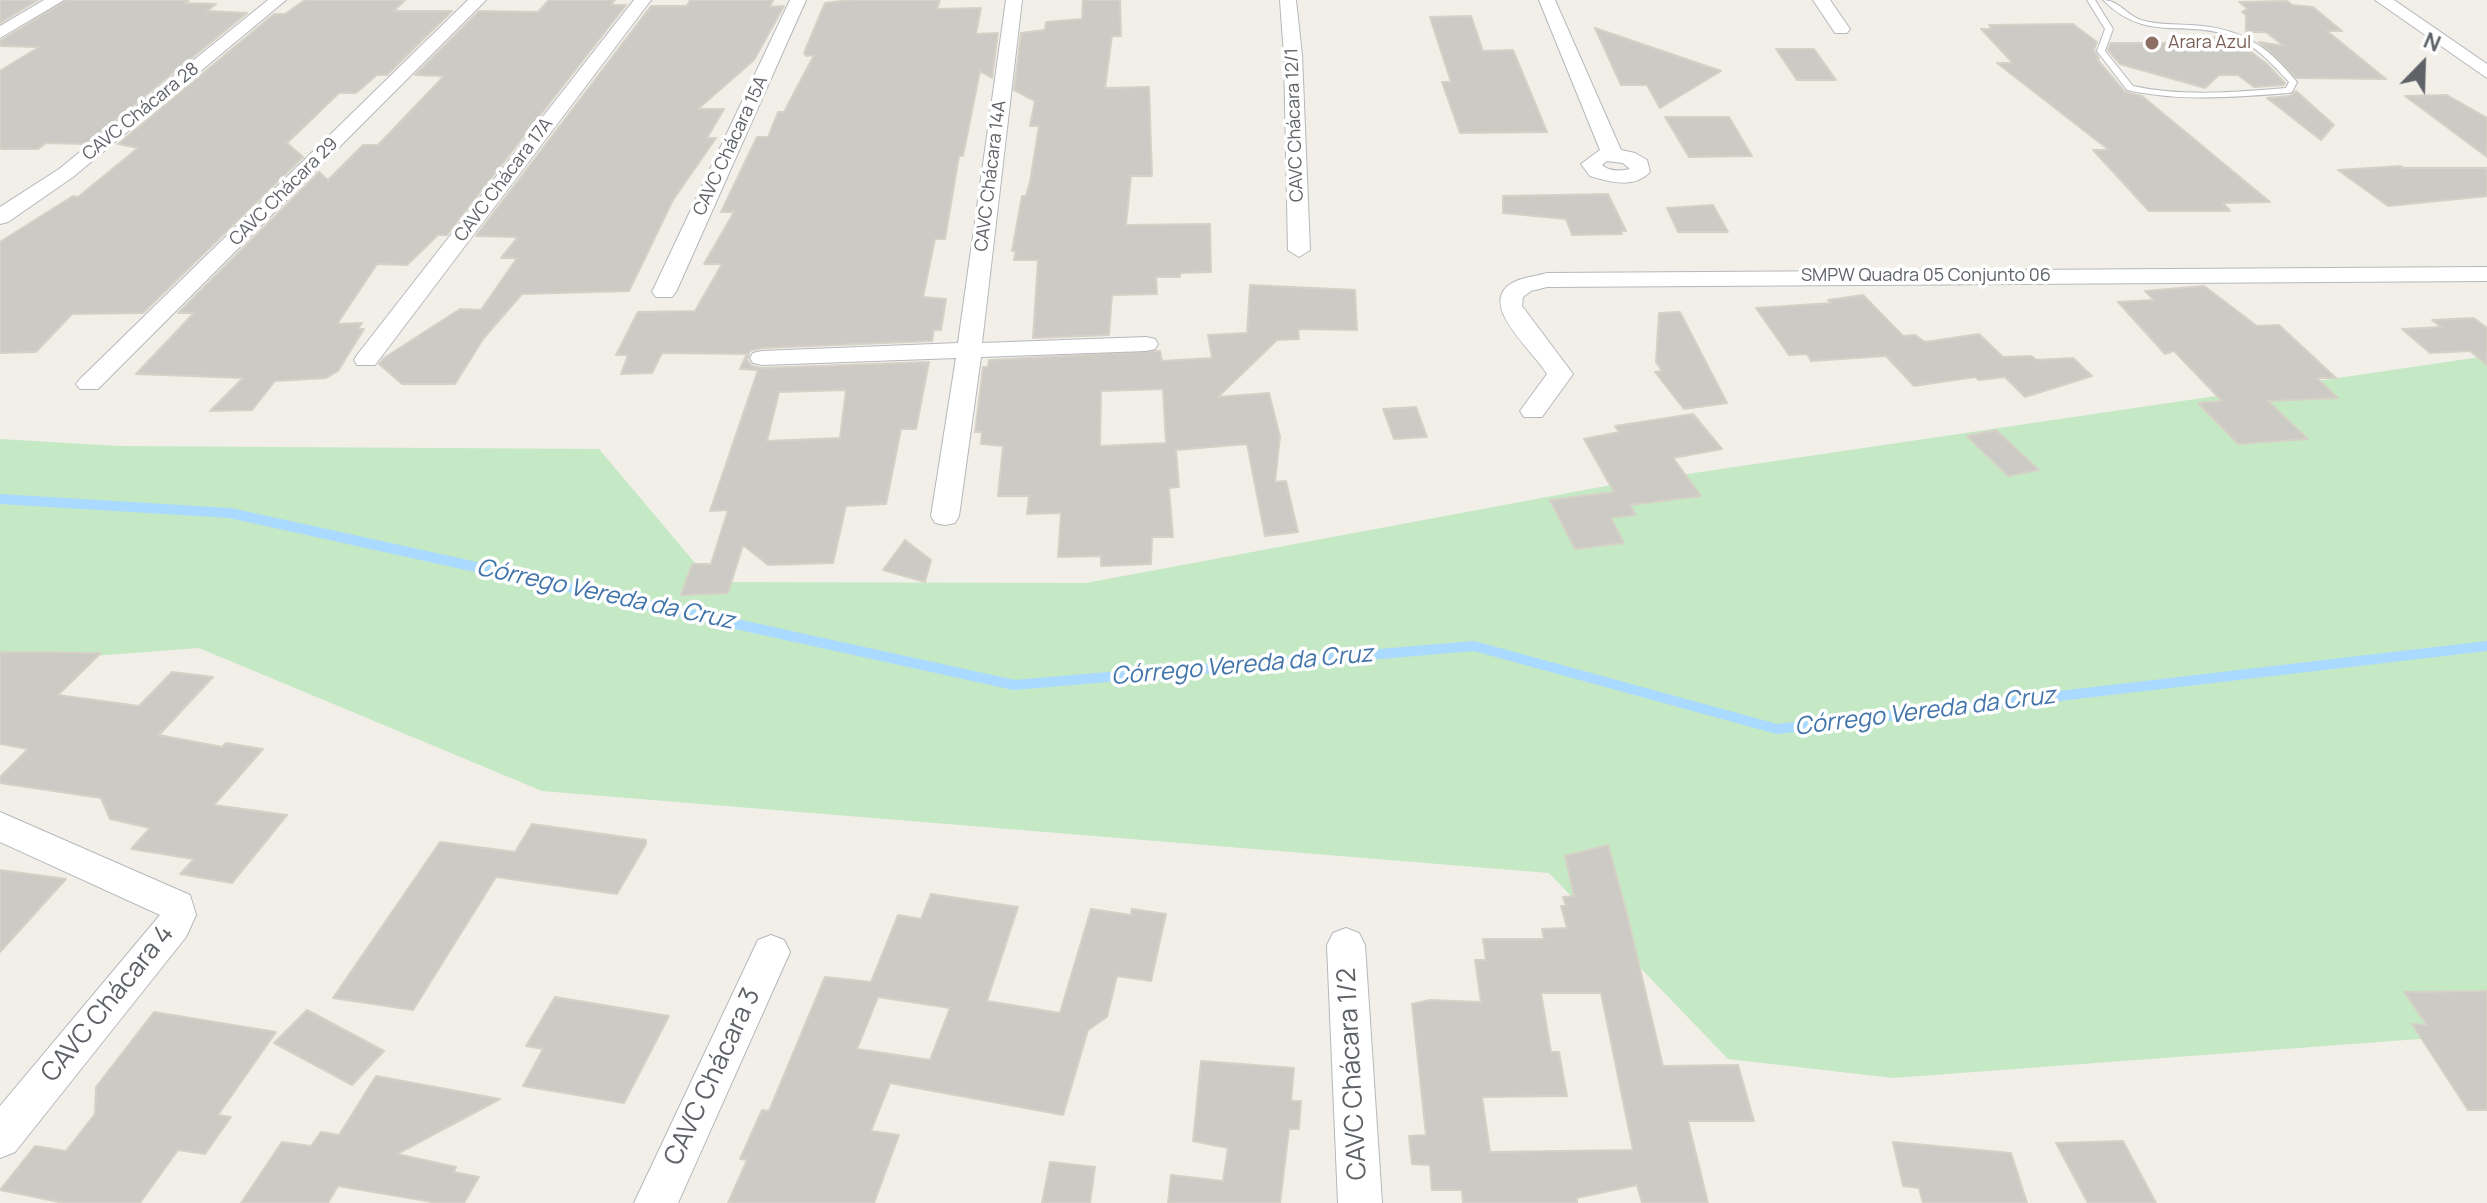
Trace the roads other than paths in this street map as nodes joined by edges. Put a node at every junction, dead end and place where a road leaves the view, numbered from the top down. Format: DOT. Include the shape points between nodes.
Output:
graph roads {
  1 [pos="56,0"];
  2 [pos="278,0"];
  3 [pos="478,0"];
  4 [pos="643,0"];
  5 [pos="798,0"];
  6 [pos="1014,0"];
  7 [pos="1288,0"];
  8 [pos="1547,0"];
  9 [pos="1821,0"];
  10 [pos="2091,0"];
  11 [pos="2107,0"];
  12 [pos="2383,0"];
  13 [pos="1841,29"];
  14 [pos="0,33"];
  15 [pos="2487,72"];
  16 [pos="1621,181"];
  17 [pos="0,217"];
  18 [pos="1299,250"];
  19 [pos="2487,274"];
  20 [pos="664,292"];
  21 [pos="1146,344"];
  22 [pos="969,352"];
  23 [pos="762,358"];
  24 [pos="366,360"];
  25 [pos="89,384"];
  26 [pos="1533,411"];
  27 [pos="945,516"];
  28 [pos="0,826"];
  29 [pos="1346,945"];
  30 [pos="771,952"];
  31 [pos="0,1138"];
  32 [pos="656,1203"];
  33 [pos="1360,1203"];
  1 -- 14 [label="street"];
  2 -- 17 [label="street, CAVC Chácara 28" via="66,173"];
  3 -- 25 [label="street, CAVC Chácara 29"];
  4 -- 24 [label="street, CAVC Chácara 17A"];
  5 -- 20 [label="street, CAVC Chácara 15A"];
  6 -- 22 [label="street, CAVC Chácara 14A"];
  7 -- 18 [label="street, CAVC Chácara 12/1"];
  8 -- 16 [label="street" via="1612,154 1628,157 1641,168"];
  9 -- 13 [label="street"];
  10 -- 11 [label="lane" via="2109,29 2101,51 2130,88 2175,95 2257,93 2289,90 2293,82 2246,39 2222,31 2142,23"];
  12 -- 15 [label="street"];
  19 -- 26 [label="street, SMPW Quadra 05 Conjunto 06" via="1547,280 1523,285 1509,300 1513,314 1560,374"];
  21 -- 22 [label="street"];
  22 -- 23 [label="street"];
  22 -- 27 [label="street, CAVC Chácara 14A"];
  28 -- 31 [label="street, CAVC Chácara 4" via="177,906 178,915"];
  29 -- 33 [label="street, CAVC Chácara 1/2"];
  30 -- 32 [label="street, CAVC Chácara 3"];
}
